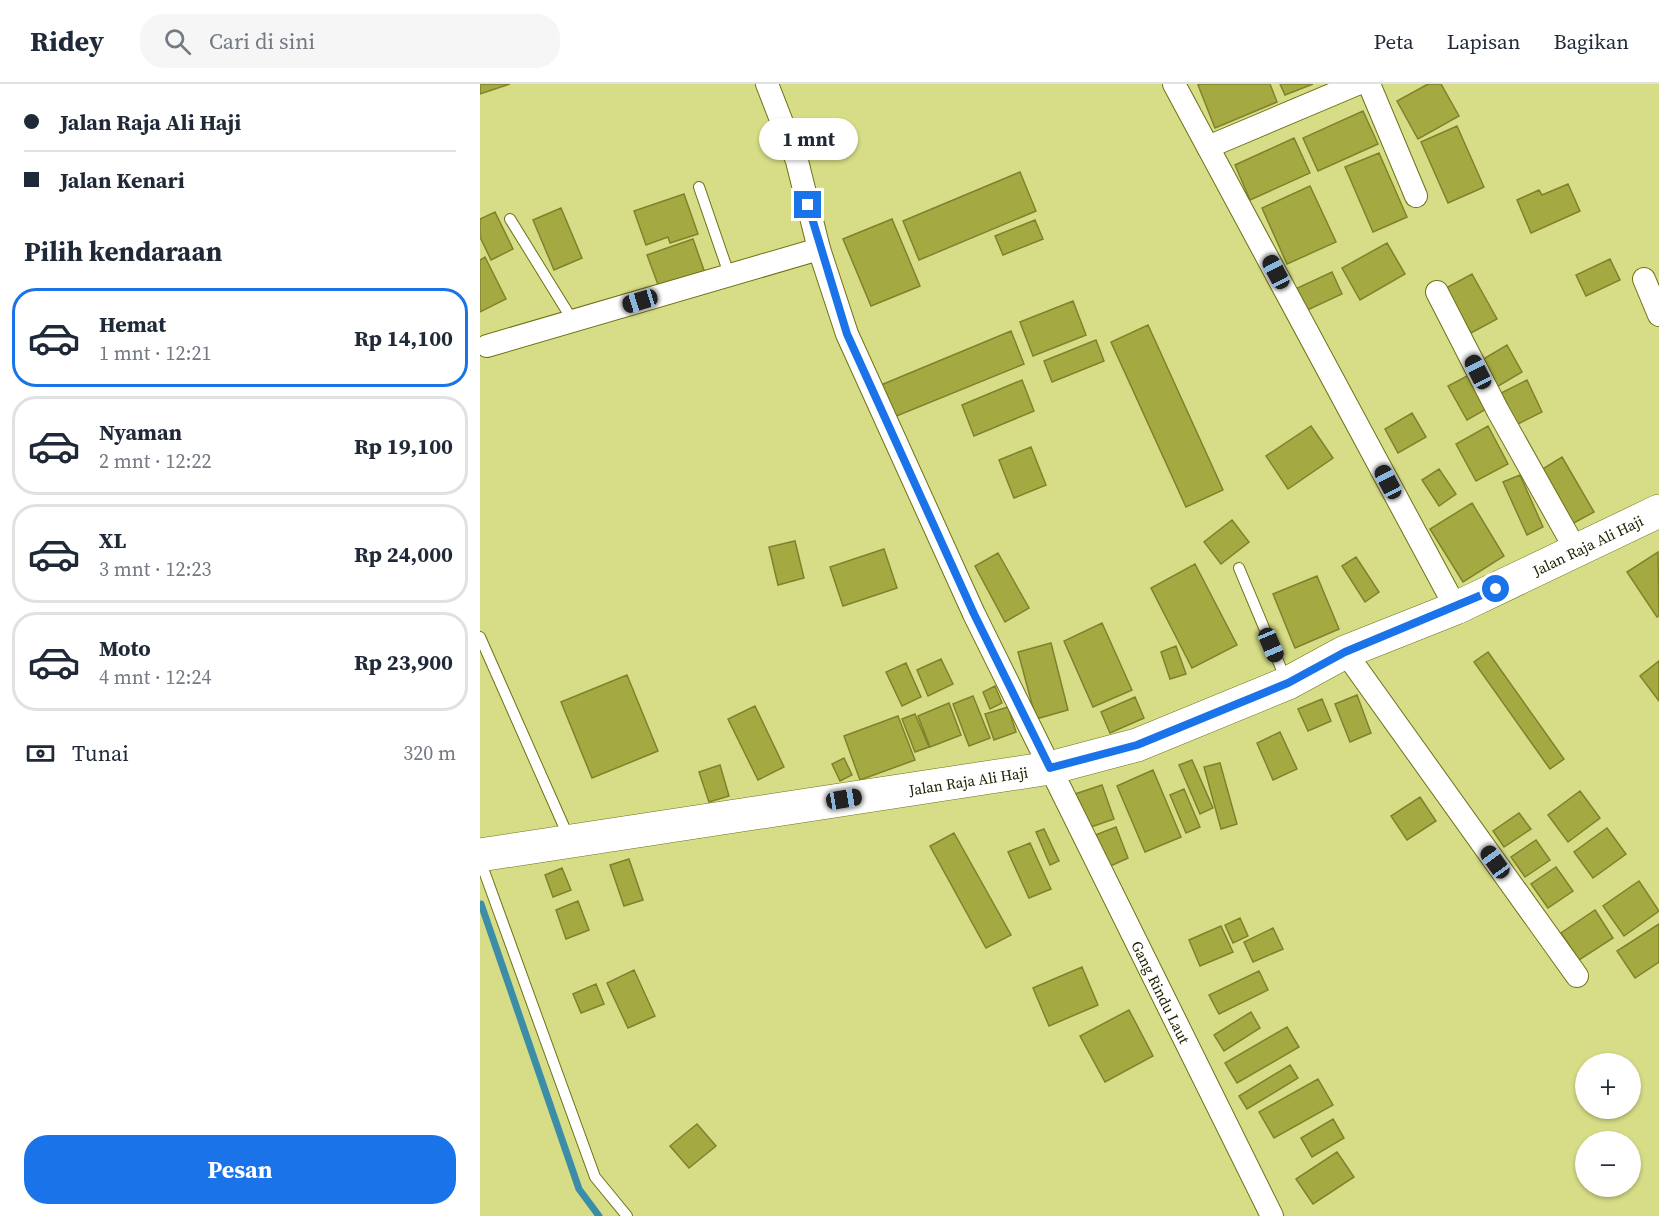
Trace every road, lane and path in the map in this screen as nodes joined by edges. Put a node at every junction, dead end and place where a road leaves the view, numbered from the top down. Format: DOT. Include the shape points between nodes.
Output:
graph roads {
  1 [pos="767,84"];
  2 [pos="1174,84"];
  3 [pos="1357,84"];
  4 [pos="1369,84"];
  5 [pos="1208,147"];
  6 [pos="699,187"];
  7 [pos="1416,196"];
  8 [pos="510,219"];
  9 [pos="819,249"];
  10 [pos="729,274"];
  11 [pos="1644,279"];
  12 [pos="1437,292"];
  13 [pos="1659,315"];
  14 [pos="573,321"];
  15 [pos="487,346"];
  16 [pos="1657,517"];
  17 [pos="1577,552"];
  18 [pos="1239,568"];
  19 [pos="1456,608"];
  20 [pos="480,637"];
  21 [pos="1345,652"];
  22 [pos="1288,683"];
  23 [pos="1050,768"];
  24 [pos="570,841"];
  25 [pos="480,855"];
  26 [pos="480,860"];
  27 [pos="1577,976"];
  28 [pos="627,1216"];
  29 [pos="1272,1216"];
  1 -- 9 [label="street, Gang Rindu Laut" via="797,161"];
  2 -- 5 [label="street"];
  3 -- 5 [label="street"];
  4 -- 7 [label="street"];
  5 -- 19 [label="street"];
  6 -- 10 [label="lane"];
  8 -- 14 [label="lane"];
  9 -- 10 [label="street"];
  9 -- 23 [label="street, Gang Rindu Laut" via="852,344 974,614"];
  10 -- 14 [label="street"];
  11 -- 13 [label="street"];
  12 -- 17 [label="street"];
  14 -- 15 [label="street"];
  16 -- 17 [label="main road, Jalan Raja Ali Haji"];
  17 -- 19 [label="main road, Jalan Raja Ali Haji"];
  18 -- 22 [label="lane"];
  19 -- 21 [label="main road, Jalan Raja Ali Haji"];
  20 -- 24 [label="lane"];
  21 -- 22 [label="main road, Jalan Raja Ali Haji"];
  21 -- 27 [label="street"];
  22 -- 23 [label="main road, Jalan Raja Ali Haji" via="1137,745"];
  23 -- 24 [label="main road, Jalan Raja Ali Haji"];
  23 -- 29 [label="street, Gang Rindu Laut"];
  24 -- 25 [label="main road, Jalan Raja Ali Haji"];
  26 -- 28 [label="lane" via="595,1177"];
}
